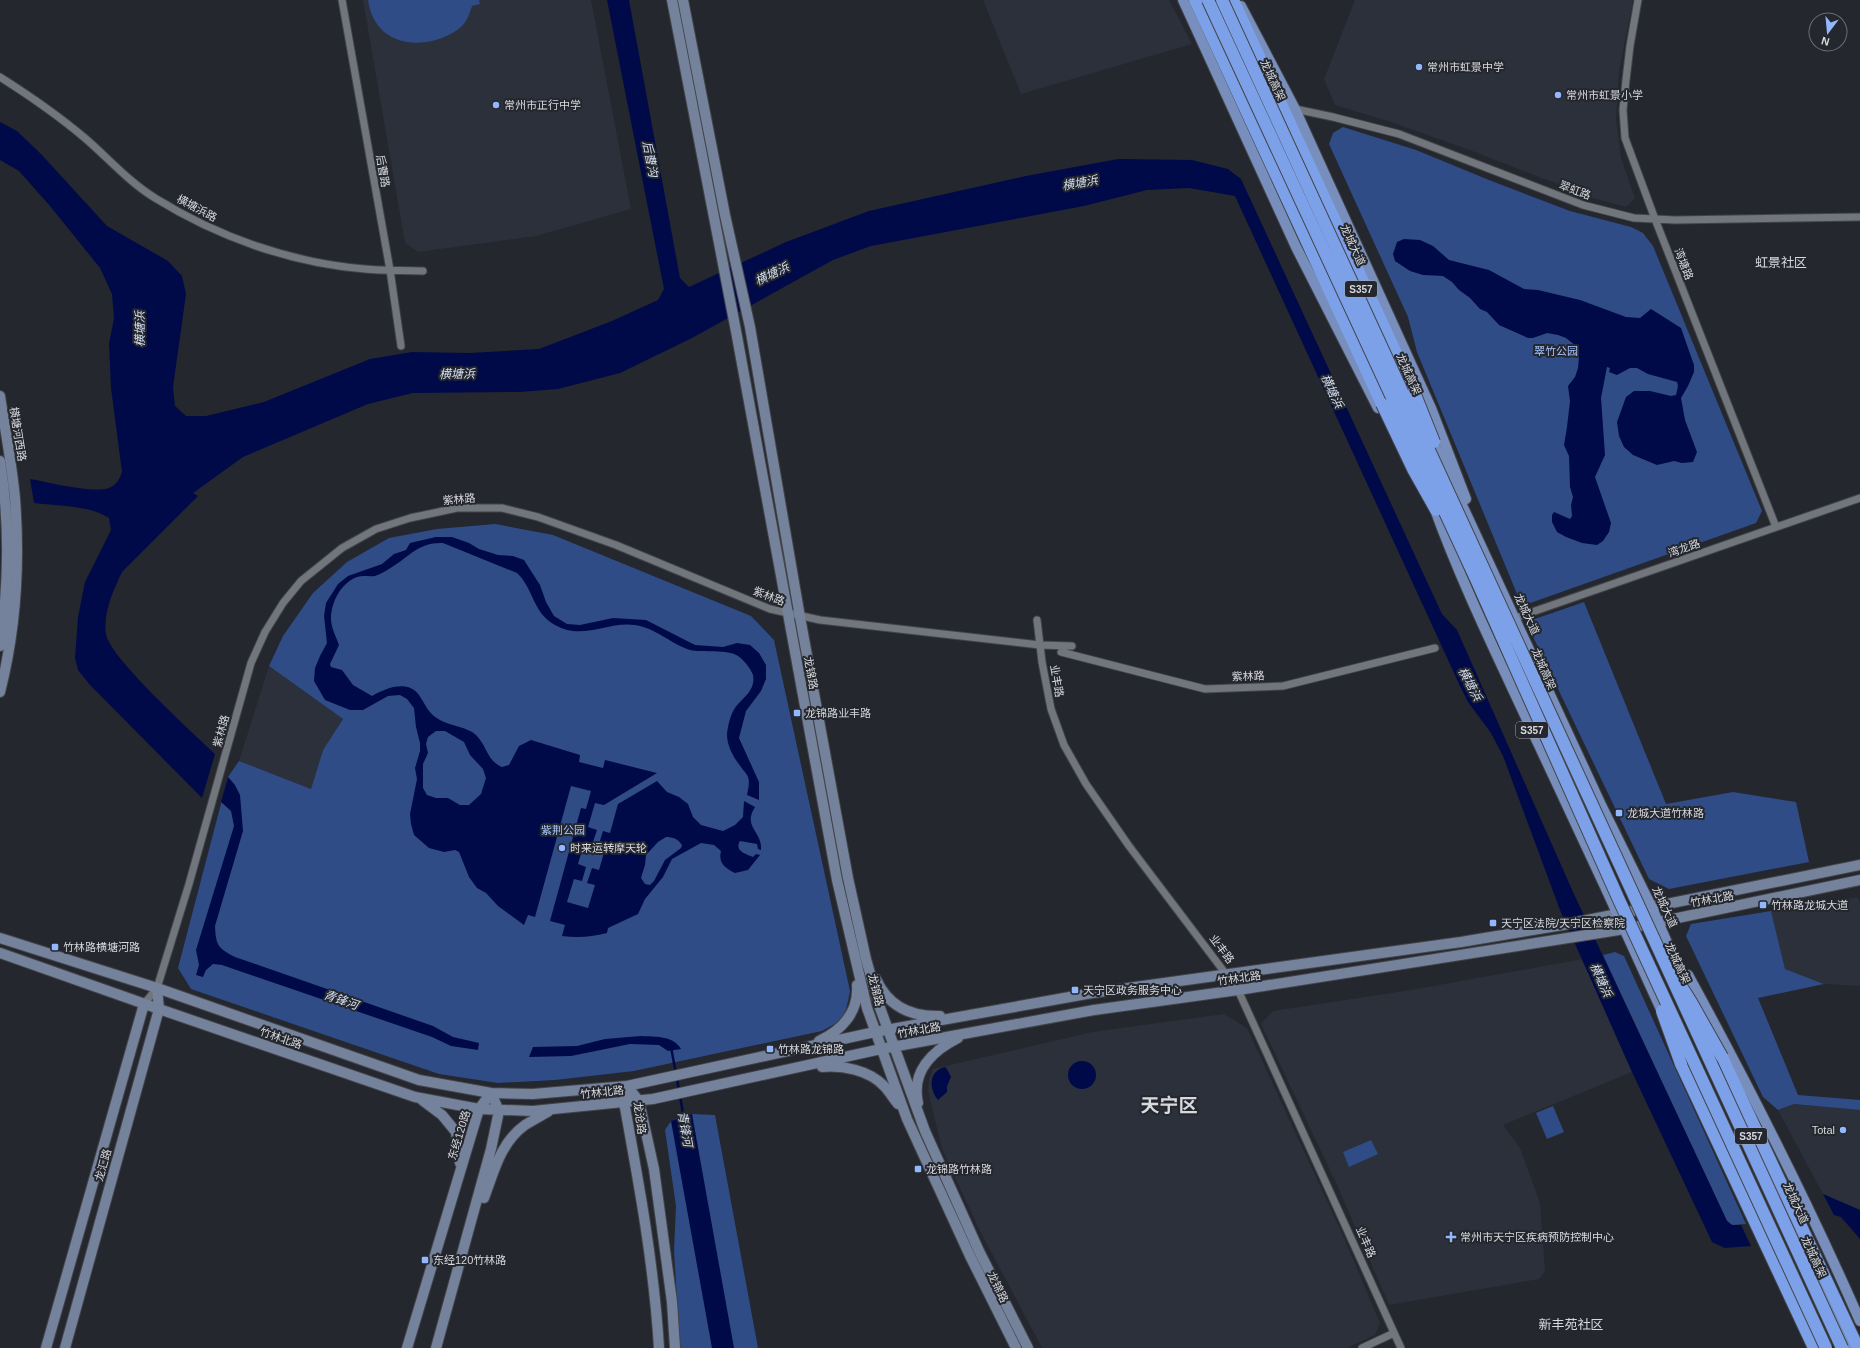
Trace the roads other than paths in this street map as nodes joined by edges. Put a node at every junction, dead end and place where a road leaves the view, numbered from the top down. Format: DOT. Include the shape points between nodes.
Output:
graph roads {
  1 [pos="342,0"];
  2 [pos="672,0"];
  3 [pos="683,0"];
  4 [pos="1183,0"];
  5 [pos="1194,0"];
  6 [pos="1199,0"];
  7 [pos="1208,0"];
  8 [pos="1222,0"];
  9 [pos="1232,0"];
  10 [pos="1238,0"];
  11 [pos="1638,0"];
  12 [pos="0,77"];
  13 [pos="1296,109"];
  14 [pos="1860,217"];
  15 [pos="1655,219"];
  16 [pos="390,270"];
  17 [pos="423,271"];
  18 [pos="402,346"];
  19 [pos="0,396"];
  20 [pos="0,462"];
  21 [pos="7,475"];
  22 [pos="10,498"];
  23 [pos="1860,498"];
  24 [pos="1776,527"];
  25 [pos="1447,544"];
  26 [pos="1490,573"];
  27 [pos="1476,579"];
  28 [pos="787,614"];
  29 [pos="800,617"];
  30 [pos="1516,618"];
  31 [pos="1037,620"];
  32 [pos="1040,645"];
  33 [pos="0,646"];
  34 [pos="1072,646"];
  35 [pos="1435,648"];
  36 [pos="1061,652"];
  37 [pos="0,692"];
  38 [pos="1860,865"];
  39 [pos="1860,880"];
  40 [pos="1652,908"];
  41 [pos="1618,914"];
  42 [pos="1658,921"];
  43 [pos="1625,929"];
  44 [pos="0,938"];
  45 [pos="1638,942"];
  46 [pos="0,953"];
  47 [pos="1658,953"];
  48 [pos="855,957"];
  49 [pos="866,959"];
  50 [pos="1227,975"];
  51 [pos="157,988"];
  52 [pos="1238,990"];
  53 [pos="144,1004"];
  54 [pos="159,1009"];
  55 [pos="970,1015"];
  56 [pos="887,1030"];
  57 [pos="875,1032"];
  58 [pos="974,1032"];
  59 [pos="807,1047"];
  60 [pos="894,1047"];
  61 [pos="881,1049"];
  62 [pos="790,1069"];
  63 [pos="377,1084"];
  64 [pos="627,1086"];
  65 [pos="491,1094"];
  66 [pos="639,1101"];
  67 [pos="624,1102"];
  68 [pos="479,1109"];
  69 [pos="552,1109"];
  70 [pos="499,1111"];
  71 [pos="907,1119"];
  72 [pos="925,1130"];
  73 [pos="461,1170"];
  74 [pos="458,1268"];
  75 [pos="1857,1305"];
  76 [pos="1860,1321"];
  77 [pos="1394,1333"];
  78 [pos="46,1348"];
  79 [pos="65,1348"];
  80 [pos="407,1348"];
  81 [pos="436,1348"];
  82 [pos="659,1348"];
  83 [pos="675,1348"];
  84 [pos="1016,1348"];
  85 [pos="1028,1348"];
  86 [pos="1362,1348"];
  87 [pos="1401,1348"];
  88 [pos="1808,1348"];
  89 [pos="1814,1348"];
  90 [pos="1818,1348"];
  91 [pos="1826,1348"];
  92 [pos="1842,1348"];
  93 [pos="1851,1348"];
  94 [pos="1858,1348"];
  1 -- 16 [label="street, 后曹路"];
  2 -- 28 [label="main road, 龙锦路"];
  3 -- 29 [label="main road, 龙锦路" via="725,215 750,327"];
  4 -- 25 [label="main road" via="1296,247"];
  5 -- 27 [label="highway, bridge" via="1413,469"];
  6 -- 25 [label="main road, S357" via="1420,469"];
  7 -- 27 [label="highway, bridge"];
  8 -- 26 [label="highway, 龙城高架, bridge"];
  9 -- 26 [label="highway, bridge" via="1414,392"];
  9 -- 26 [label="main road, 龙城大道 / S357" via="1262,80"];
  10 -- 13 [label="main road"];
  11 -- 15 [label="street, 湾塘路" via="1623,110 1625,138"];
  12 -- 16 [label="street, 横塘浜路" via="45,106 154,198 224,234 270,251 324,263"];
  13 -- 15 [label="street, 翠虹路" via="1399,134 1583,205 1634,218"];
  13 -- 26 [label="main road" via="1431,408"];
  14 -- 15 [label="street, 翠虹路"];
  15 -- 24 [label="street, 湾塘路"];
  16 -- 17 [label="street, 横塘浜路"];
  16 -- 18 [label="street, 后曹路"];
  19 -- 21 [label="main road, 横塘河西路"];
  20 -- 21 [label="main road, 横塘河西路"];
  21 -- 22 [label="main road"];
  22 -- 33 [label="main road" via="5,613"];
  22 -- 37 [label="main road" via="17,548 14,615"];
  23 -- 24 [label="street, 湾龙路"];
  24 -- 30 [label="street, 湾龙路"];
  25 -- 41 [label="main road, S357" via="1485,633"];
  26 -- 30 [label="main road, 龙城大道 / S357"];
  26 -- 47 [label="highway, 龙城高架, bridge"];
  27 -- 45 [label="highway, bridge"];
  28 -- 29 [label="street, 紫林路"];
  28 -- 48 [label="main road, 龙锦路" via="837,880"];
  28 -- 51 [label="street, 紫林路" via="616,545 538,517 502,508 457,508 410,518 376,529 342,548 300,581 265,632 251,663"];
  29 -- 32 [label="street, 紫林路"];
  29 -- 49 [label="main road, 龙锦路" via="848,878"];
  30 -- 40 [label="main road, 龙城大道 / S357" via="1602,807"];
  31 -- 32 [label="street, 业丰路"];
  32 -- 34 [label="street, 紫林路"];
  32 -- 50 [label="street, 业丰路" via="1051,709 1064,745 1078,771 1129,846"];
  35 -- 36 [label="street, 紫林路" via="1283,686 1205,689"];
  38 -- 40 [label="main road, 竹林北路"];
  39 -- 42 [label="main road, 竹林北路"];
  40 -- 41 [label="main road, 竹林北路"];
  40 -- 42 [label="main road, 龙城大道 / S357"];
  41 -- 43 [label="main road, S357"];
  41 -- 50 [label="main road, 竹林北路" via="1461,942"];
  42 -- 43 [label="main road, 竹林北路"];
  42 -- 75 [label="main road" via="1722,1037"];
  42 -- 93 [label="main road, 龙城大道 / S357" via="1754,1143"];
  43 -- 52 [label="main road, 竹林北路"];
  43 -- 88 [label="main road" via="1677,1067"];
  43 -- 90 [label="main road, S357"];
  44 -- 51 [label="main road, 竹林北路"];
  45 -- 89 [label="highway, bridge" via="1681,1064"];
  45 -- 91 [label="highway, bridge"];
  46 -- 53 [label="main road, 竹林北路"];
  47 -- 92 [label="highway, 龙城高架, bridge"];
  47 -- 94 [label="highway, bridge" via="1691,1002 1722,1057"];
  48 -- 57 [label="main road, 龙锦路"];
  48 -- 59 [label="main road" via="858,995 853,1012 840,1029"];
  49 -- 55 [label="main road" via="890,1002 906,1011 928,1016"];
  49 -- 56 [label="main road, 龙锦路"];
  50 -- 52 [label="street, 业丰路"];
  50 -- 55 [label="main road, 竹林北路" via="1092,993"];
  51 -- 53 [label="street, 紫林路"];
  51 -- 54 [label="main road, 龙汇路"];
  51 -- 65 [label="main road, 竹林北路" via="419,1080"];
  52 -- 58 [label="main road, 竹林北路" via="1094,1010"];
  52 -- 77 [label="street, 业丰路"];
  53 -- 54 [label="main road, 竹林北路"];
  53 -- 78 [label="main road, 龙汇路"];
  54 -- 63 [label="main road, 竹林北路"];
  54 -- 79 [label="main road, 龙汇路"];
  55 -- 56 [label="main road, 竹林北路"];
  56 -- 57 [label="main road, 竹林北路"];
  56 -- 60 [label="main road, 龙锦路"];
  57 -- 59 [label="main road, 竹林北路"];
  57 -- 61 [label="main road, 龙锦路"];
  58 -- 60 [label="main road, 竹林北路"];
  58 -- 72 [label="main road" via="939,1048 925,1062 918,1079 916,1095"];
  59 -- 64 [label="main road, 竹林北路"];
  60 -- 61 [label="main road, 竹林北路"];
  60 -- 72 [label="main road, 龙锦路"];
  61 -- 62 [label="main road, 竹林北路"];
  61 -- 71 [label="main road, 龙锦路"];
  62 -- 66 [label="main road, 竹林北路"];
  62 -- 71 [label="main road" via="833,1066 862,1072 884,1085"];
  63 -- 68 [label="main road, 竹林北路" via="415,1097"];
  63 -- 73 [label="main road" via="425,1102 442,1115 456,1132"];
  64 -- 65 [label="main road, 竹林北路" via="533,1094"];
  64 -- 66 [label="main road, 龙沧路"];
  64 -- 67 [label="main road, 龙沧路"];
  65 -- 68 [label="main road, 东经120路"];
  65 -- 70 [label="main road"];
  66 -- 67 [label="main road, 竹林北路"];
  66 -- 83 [label="main road, 龙沧路" via="654,1169 672,1302"];
  67 -- 69 [label="main road, 竹林北路"];
  67 -- 82 [label="main road, 龙沧路" via="643,1206 656,1298"];
  68 -- 70 [label="main road, 竹林北路"];
  68 -- 73 [label="main road, 东经120路"];
  69 -- 70 [label="main road, 竹林北路"];
  69 -- 74 [label="main road" via="524,1126 507,1142 498,1157"];
  70 -- 74 [label="main road"];
  71 -- 84 [label="main road, 龙锦路"];
  72 -- 85 [label="main road, 龙锦路" via="979,1251"];
  73 -- 80 [label="main road, 东经120路"];
  74 -- 81 [label="main road"];
  75 -- 76 [label="main road"];
  77 -- 86 [label="street"];
  77 -- 87 [label="street, 业丰路"];
}
